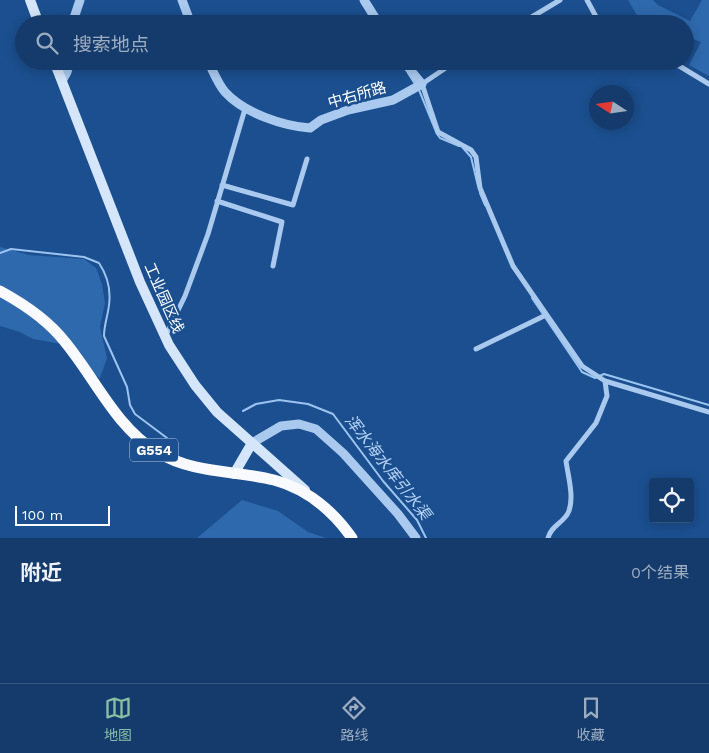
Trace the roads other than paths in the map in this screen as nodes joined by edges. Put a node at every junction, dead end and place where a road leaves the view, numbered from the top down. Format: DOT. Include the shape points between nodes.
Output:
graph roads {
  1 [pos="30,0"];
  2 [pos="80,0"];
  3 [pos="182,0"];
  4 [pos="364,0"];
  5 [pos="560,0"];
  6 [pos="587,0"];
  7 [pos="36,15"];
  8 [pos="75,15"];
  9 [pos="188,15"];
  10 [pos="373,15"];
  11 [pos="535,15"];
  12 [pos="595,15"];
  13 [pos="57,70"];
  14 [pos="68,70"];
  15 [pos="212,70"];
  16 [pos="409,70"];
  17 [pos="443,70"];
  18 [pos="686,70"];
  19 [pos="62,82"];
  20 [pos="709,84"];
  21 [pos="419,86"];
  22 [pos="245,109"];
  23 [pos="307,159"];
  24 [pos="222,185"];
  25 [pos="217,201"];
  26 [pos="273,266"];
  27 [pos="0,290"];
  28 [pos="544,316"];
  29 [pos="165,337"];
  30 [pos="476,349"];
  31 [pos="603,380"];
  32 [pos="709,412"];
  33 [pos="252,443"];
  34 [pos="234,474"];
  35 [pos="316,501"];
  36 [pos="352,538"];
  37 [pos="416,538"];
  38 [pos="548,538"];
  1 -- 7 [label="main road"];
  2 -- 8 [label="street"];
  3 -- 9 [label="street"];
  4 -- 10 [label="street"];
  5 -- 11 [label="street"];
  6 -- 12 [label="street"];
  13 -- 19 [label="main road, 工业园区线"];
  14 -- 19 [label="street"];
  15 -- 22 [label="street, 中右所路" via="223,91"];
  16 -- 21 [label="street"];
  17 -- 21 [label="street"];
  18 -- 20 [label="street"];
  19 -- 29 [label="main road, 工业园区线" via="140,282"];
  21 -- 22 [label="street, 中右所路" via="393,100 320,120 310,128 294,127"];
  21 -- 28 [label="street" via="438,132 471,150 476,157 480,188 513,266"];
  22 -- 24 [label="street"];
  23 -- 24 [label="street" via="294,204"];
  24 -- 25 [label="street"];
  25 -- 26 [label="street" via="282,222"];
  25 -- 29 [label="street" via="185,296"];
  27 -- 34 [label="highway, G554" via="26,306 57,332 130,429 147,444 184,464"];
  28 -- 30 [label="street"];
  28 -- 31 [label="street" via="582,366"];
  29 -- 33 [label="main road, 工业园区线" via="206,400"];
  31 -- 32 [label="street"];
  31 -- 38 [label="street" via="606,396 596,423 566,461 571,492 568,513"];
  33 -- 34 [label="main road"];
  33 -- 35 [label="main road, 工业园区线"];
  33 -- 37 [label="street" via="281,426 299,424 316,429 343,453"];
  34 -- 35 [label="highway, G554" via="283,483"];
  35 -- 36 [label="highway, G554"];
}
